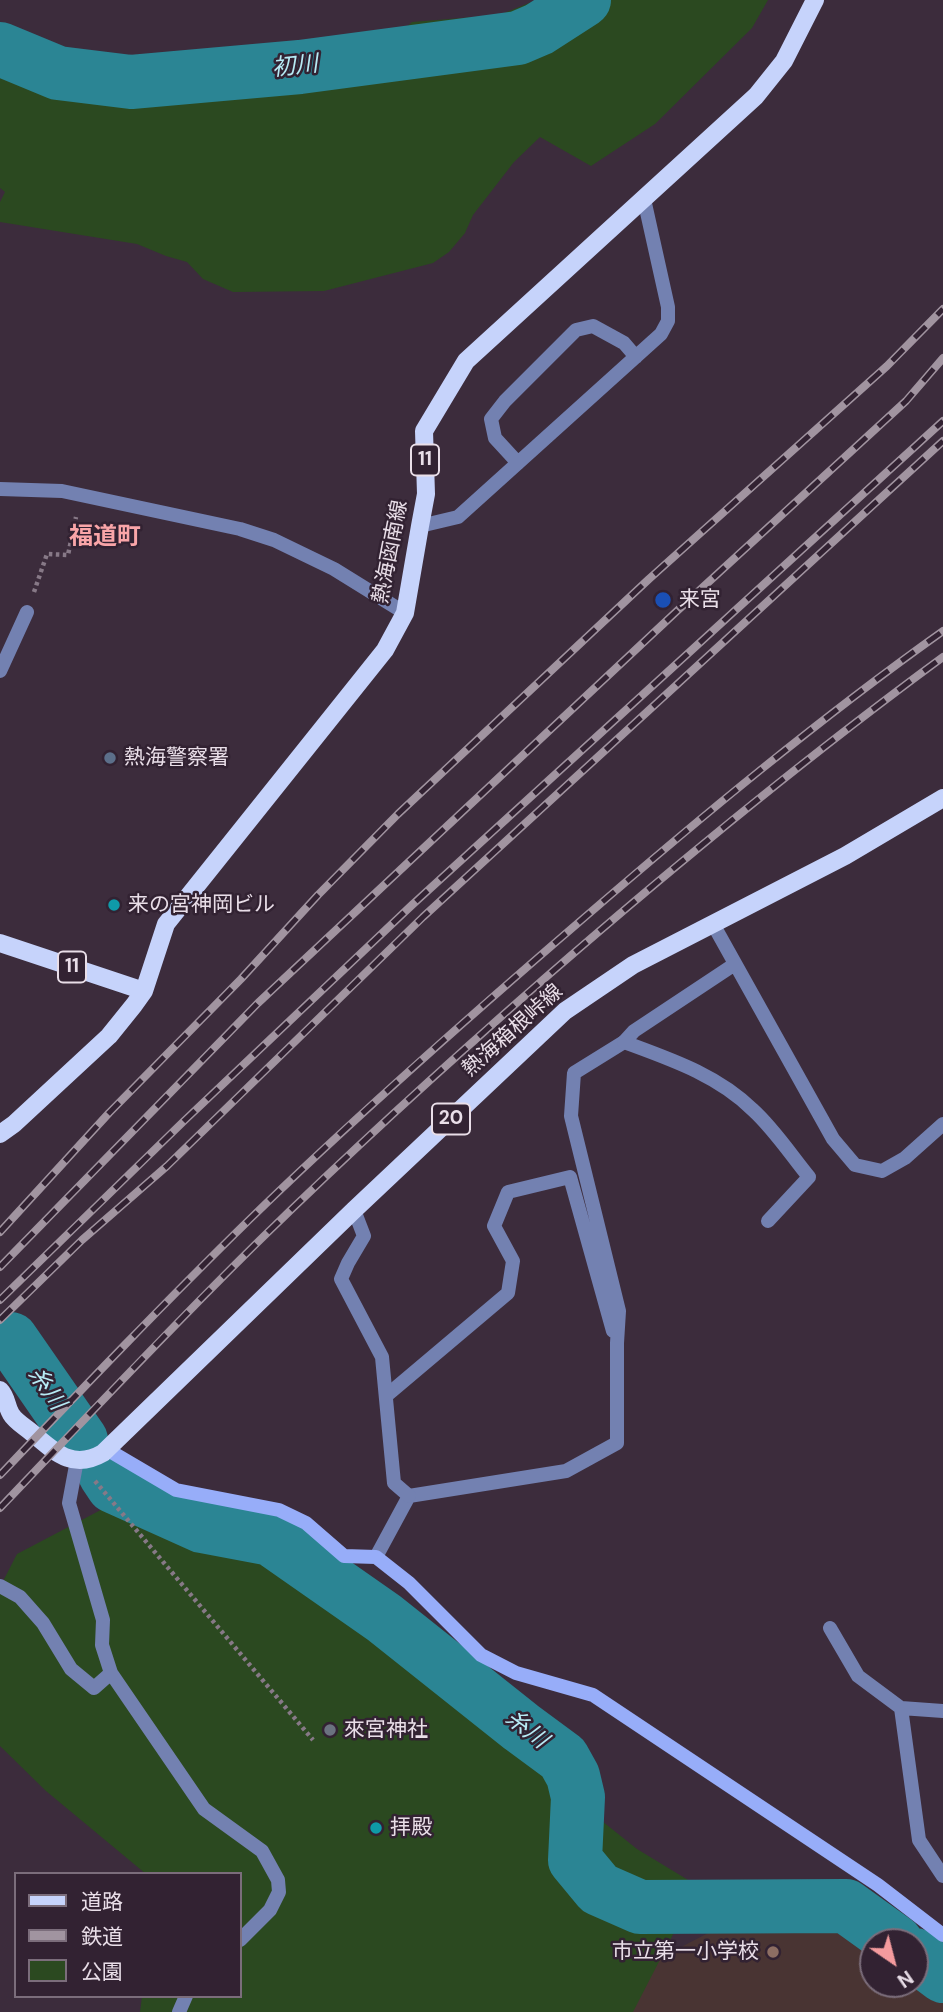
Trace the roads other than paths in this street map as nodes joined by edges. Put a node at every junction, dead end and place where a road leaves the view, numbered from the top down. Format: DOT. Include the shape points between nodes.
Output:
graph roads {
  1 [pos="815,0"];
  2 [pos="644,199"];
  3 [pos="636,357"];
  4 [pos="518,463"];
  5 [pos="0,489"];
  6 [pos="420,526"];
  7 [pos="27,612"];
  8 [pos="405,613"];
  9 [pos="0,671"];
  10 [pos="943,798"];
  11 [pos="713,924"];
  12 [pos="0,943"];
  13 [pos="735,964"];
  14 [pos="144,991"];
  15 [pos="624,1042"];
  16 [pos="943,1124"];
  17 [pos="0,1134"];
  18 [pos="354,1210"];
  19 [pos="768,1221"];
  20 [pos="617,1342"];
  21 [pos="0,1390"];
  22 [pos="386,1396"];
  23 [pos="6,1415"];
  24 [pos="108,1450"];
  25 [pos="76,1460"];
  26 [pos="410,1496"];
  27 [pos="376,1558"];
  28 [pos="0,1586"];
  29 [pos="830,1628"];
  30 [pos="111,1673"];
  31 [pos="901,1708"];
  32 [pos="943,1711"];
  33 [pos="943,1876"];
  34 [pos="943,1935"];
  35 [pos="242,1938"];
  1 -- 2 [label="main road, 熱海函南線 / 11" via="784,61 756,96"];
  2 -- 3 [label="street" via="668,321"];
  2 -- 6 [label="main road, 熱海函南線 / 11" via="466,360 424,431 426,494"];
  3 -- 4 [label="street"];
  3 -- 4 [label="street" via="624,343 593,326 576,330 491,419 495,438"];
  4 -- 6 [label="street" via="458,517"];
  5 -- 8 [label="street" via="62,491 240,529 334,569"];
  6 -- 8 [label="main road, 熱海函南線 / 11"];
  7 -- 9 [label="street"];
  8 -- 14 [label="main road, 熱海函南線 / 11" via="385,650 166,924"];
  10 -- 11 [label="main road, 熱海箱根峠線 / 20" via="845,856"];
  11 -- 13 [label="street"];
  11 -- 18 [label="main road, 熱海箱根峠線 / 20" via="633,965 565,1012"];
  12 -- 14 [label="main road, 11"];
  13 -- 15 [label="street"];
  13 -- 16 [label="street" via="833,1139 855,1165 882,1171 905,1158"];
  14 -- 17 [label="main road" via="109,1036"];
  15 -- 19 [label="street" via="682,1063 726,1088 754,1110 809,1177"];
  15 -- 20 [label="street" via="574,1073 571,1116 619,1311"];
  18 -- 22 [label="street" via="364,1236 341,1279 382,1357"];
  18 -- 24 [label="main road, 熱海箱根峠線 / 20"];
  20 -- 22 [label="street" via="570,1177 508,1192 494,1226 513,1261 508,1293"];
  20 -- 26 [label="street" via="617,1443 566,1471"];
  21 -- 23 [label="main road"];
  22 -- 26 [label="street" via="394,1483"];
  23 -- 25 [label="main road" via="55,1452"];
  24 -- 25 [label="main road, 熱海箱根峠線 / 20"];
  24 -- 27 [label="street" via="176,1490 279,1510 306,1523 344,1556"];
  25 -- 30 [label="street" via="69,1503 103,1620 103,1645"];
  26 -- 27 [label="street"];
  27 -- 34 [label="street" via="410,1583 481,1655 516,1673 593,1695 878,1885"];
  28 -- 30 [label="street" via="20,1597 43,1623 71,1669 94,1688"];
  29 -- 31 [label="street" via="858,1676"];
  30 -- 35 [label="street" via="204,1809 262,1851 278,1880 279,1892 270,1910"];
  31 -- 32 [label="street"];
  31 -- 33 [label="street" via="919,1840"];
}
